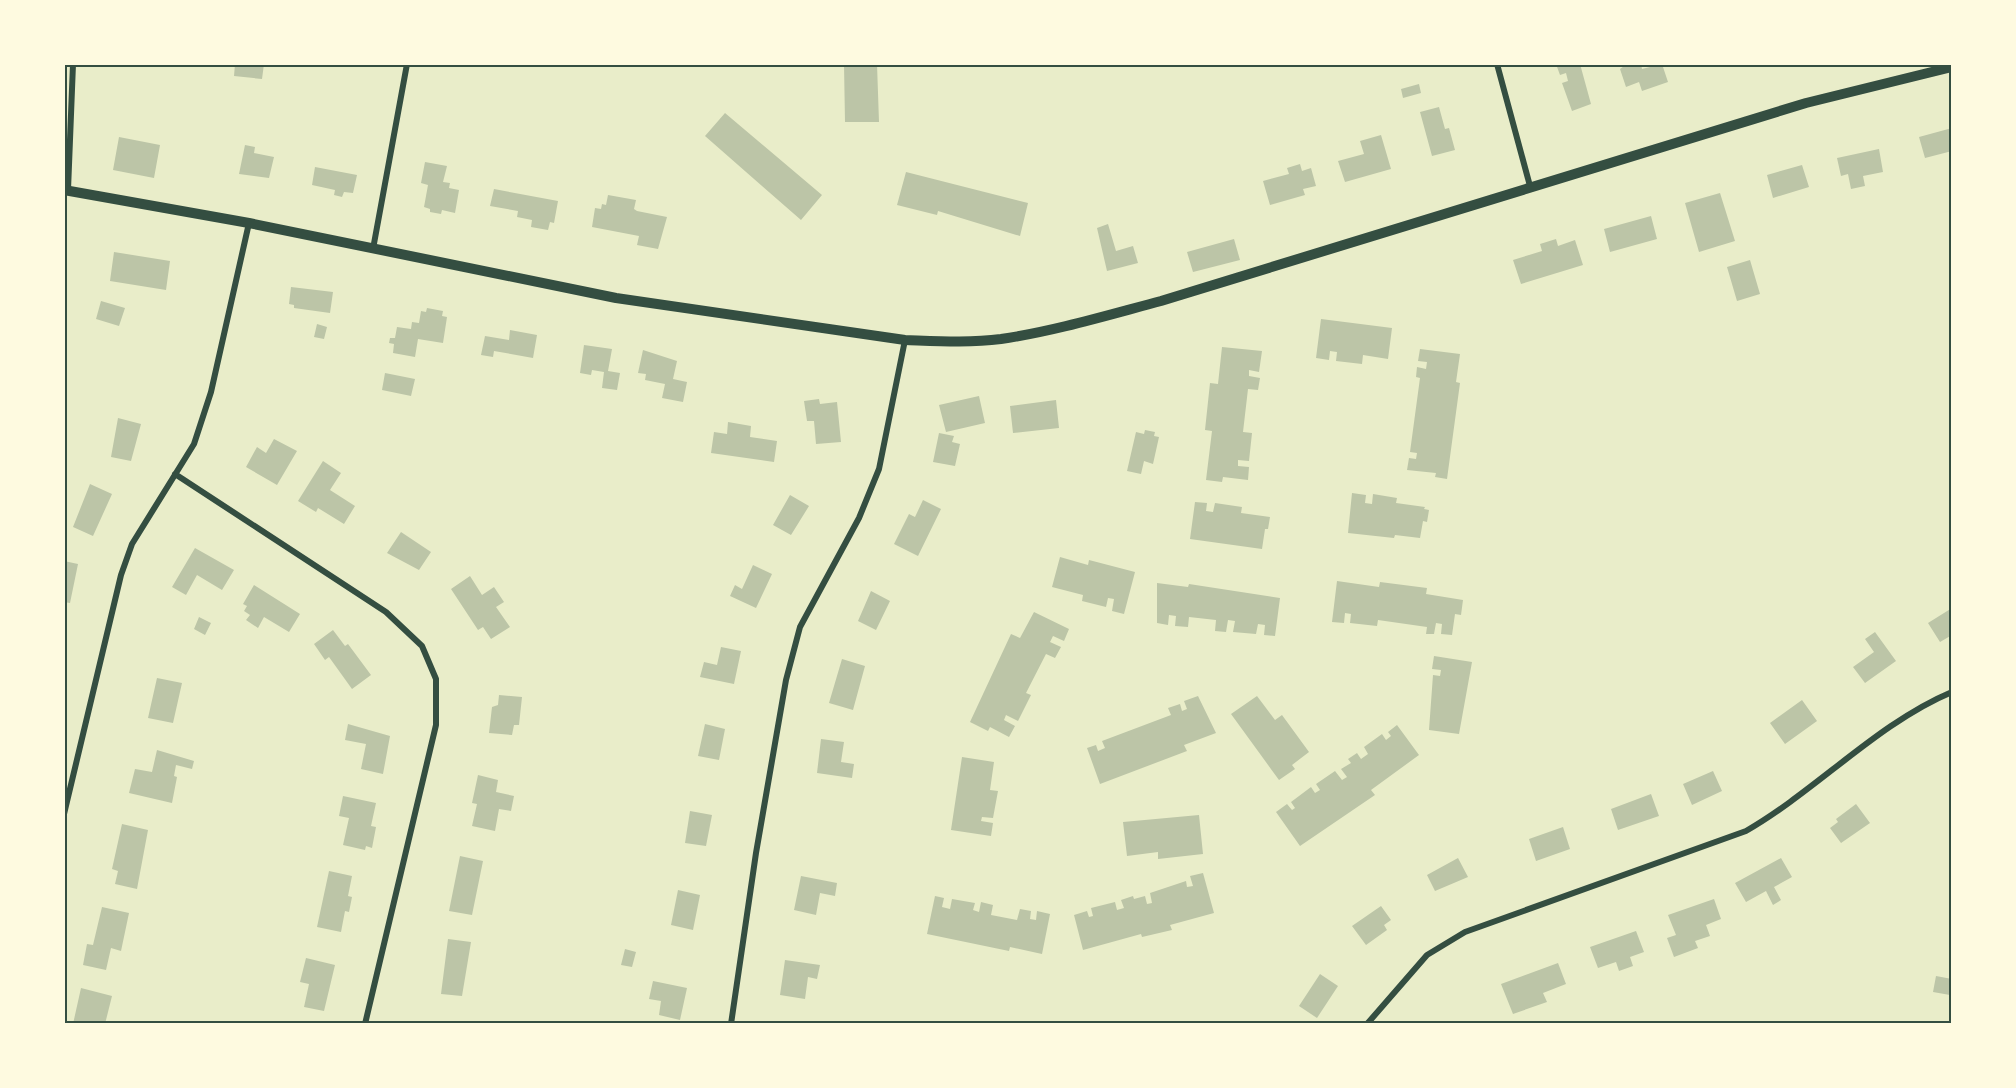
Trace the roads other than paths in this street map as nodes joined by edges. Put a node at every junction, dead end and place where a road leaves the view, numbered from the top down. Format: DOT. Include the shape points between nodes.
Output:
graph roads {
  1 [pos="73,64"];
  2 [pos="407,64"];
  3 [pos="1497,64"];
  4 [pos="1952,67"];
  5 [pos="1530,186"];
  6 [pos="66,190"];
  7 [pos="249,223"];
  8 [pos="373,249"];
  9 [pos="904,340"];
  10 [pos="175,474"];
  11 [pos="1952,692"];
  12 [pos="64,814"];
  13 [pos="365,1023"];
  14 [pos="731,1023"];
  15 [pos="1366,1023"];
  1 -- 6 [label="street"];
  2 -- 8 [label="street"];
  3 -- 5 [label="street"];
  4 -- 5 [label="street" via="1806,103"];
  5 -- 9 [label="street" via="1161,301 1062,327 999,339"];
  6 -- 7 [label="street"];
  7 -- 8 [label="street"];
  7 -- 10 [label="street" via="211,392 194,444"];
  8 -- 9 [label="street" via="616,298"];
  9 -- 14 [label="street" via="879,469 858,518 800,627 786,680"];
  10 -- 12 [label="street" via="132,544"];
  10 -- 13 [label="street" via="386,612 422,646 436,679 436,725"];
  11 -- 15 [label="street" via="1920,705 1782,810 1746,831 1465,932 1427,955"];
}
